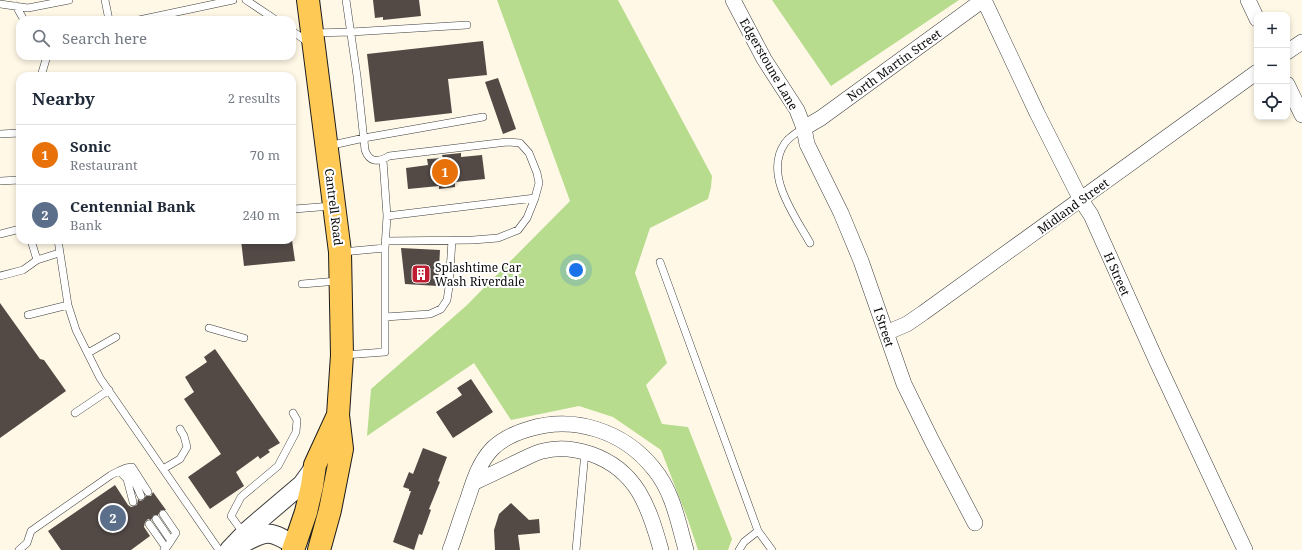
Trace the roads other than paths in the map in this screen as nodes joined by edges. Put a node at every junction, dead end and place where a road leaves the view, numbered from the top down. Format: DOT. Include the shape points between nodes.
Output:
graph roads {
  1 [pos="69,0"];
  2 [pos="105,0"];
  3 [pos="233,0"];
  4 [pos="246,0"];
  5 [pos="308,0"];
  6 [pos="346,0"];
  7 [pos="733,0"];
  8 [pos="984,0"];
  9 [pos="1248,0"];
  10 [pos="0,4"];
  11 [pos="16,6"];
  12 [pos="1254,13"];
  13 [pos="22,16"];
  14 [pos="108,16"];
  15 [pos="158,16"];
  16 [pos="270,16"];
  17 [pos="467,25"];
  18 [pos="351,32"];
  19 [pos="306,36"];
  20 [pos="1302,42"];
  21 [pos="1290,50"];
  22 [pos="46,60"];
  23 [pos="42,72"];
  24 [pos="1254,74"];
  25 [pos="1290,90"];
  26 [pos="1302,116"];
  27 [pos="483,117"];
  28 [pos="804,128"];
  29 [pos="16,132"];
  30 [pos="0,134"];
  31 [pos="364,138"];
  32 [pos="326,147"];
  33 [pos="383,160"];
  34 [pos="16,180"];
  35 [pos="0,181"];
  36 [pos="535,198"];
  37 [pos="1081,200"];
  38 [pos="334,206"];
  39 [pos="296,209"];
  40 [pos="387,216"];
  41 [pos="16,230"];
  42 [pos="0,234"];
  43 [pos="452,240"];
  44 [pos="810,243"];
  45 [pos="33,244"];
  46 [pos="59,244"];
  47 [pos="385,244"];
  48 [pos="340,252"];
  49 [pos="60,253"];
  50 [pos="37,260"];
  51 [pos="660,262"];
  52 [pos="0,276"];
  53 [pos="341,281"];
  54 [pos="302,284"];
  55 [pos="68,305"];
  56 [pos="28,315"];
  57 [pos="385,317"];
  58 [pos="209,328"];
  59 [pos="886,333"];
  60 [pos="116,337"];
  61 [pos="244,338"];
  62 [pos="88,354"];
  63 [pos="342,355"];
  64 [pos="109,390"];
  65 [pos="75,413"];
  66 [pos="292,413"];
  67 [pos="338,416"];
  68 [pos="180,429"];
  69 [pos="585,452"];
  70 [pos="315,465"];
  71 [pos="163,469"];
  72 [pos="122,470"];
  73 [pos="473,482"];
  74 [pos="148,492"];
  75 [pos="141,496"];
  76 [pos="133,502"];
  77 [pos="163,514"];
  78 [pos="156,519"];
  79 [pos="975,523"];
  80 [pos="149,524"];
  81 [pos="758,531"];
  82 [pos="244,534"];
  83 [pos="171,541"];
  84 [pos="294,548"];
  85 [pos="165,549"];
  86 [pos="18,550"];
  87 [pos="219,550"];
  88 [pos="228,550"];
  89 [pos="233,550"];
  90 [pos="319,550"];
  91 [pos="450,550"];
  92 [pos="576,550"];
  93 [pos="661,550"];
  94 [pos="686,550"];
  95 [pos="739,550"];
  96 [pos="772,550"];
  97 [pos="1245,550"];
  1 -- 11 [label="lane" via="28,8"];
  2 -- 14 [label="lane"];
  3 -- 15 [label="lane"];
  4 -- 16 [label="lane"];
  5 -- 19 [label="main road, Cantrell Road"];
  6 -- 18 [label="lane"];
  7 -- 28 [label="street, Edgerstoune Lane" via="764,59 797,110"];
  8 -- 28 [label="street, North Martin Street"];
  8 -- 37 [label="street, H Street"];
  9 -- 12 [label="street"];
  10 -- 11 [label="lane"];
  11 -- 13 [label="lane"];
  17 -- 18 [label="lane"];
  18 -- 19 [label="lane"];
  18 -- 31 [label="lane"];
  19 -- 32 [label="main road, Cantrell Road"];
  20 -- 21 [label="street"];
  22 -- 23 [label="lane"];
  24 -- 37 [label="street, Midland Street"];
  25 -- 26 [label="street"];
  27 -- 31 [label="lane"];
  28 -- 44 [label="lane" via="785,143 779,156 778,172 781,189"];
  28 -- 59 [label="street, I Street" via="807,144 841,212"];
  29 -- 30 [label="lane"];
  31 -- 32 [label="lane"];
  31 -- 33 [label="lane" via="367,156 375,161"];
  32 -- 38 [label="main road, Cantrell Road"];
  33 -- 36 [label="lane" via="389,156 520,142 529,153 537,172 539,182"];
  33 -- 40 [label="lane"];
  34 -- 35 [label="lane"];
  36 -- 40 [label="lane"];
  36 -- 43 [label="lane" via="527,218 518,230 498,238"];
  37 -- 59 [label="street, Midland Street" via="907,324"];
  37 -- 97 [label="street, H Street" via="1094,222"];
  38 -- 39 [label="lane"];
  38 -- 48 [label="main road, Cantrell Road"];
  40 -- 47 [label="lane"];
  41 -- 42 [label="lane"];
  43 -- 47 [label="lane"];
  43 -- 57 [label="lane" via="448,300 442,309 430,314"];
  45 -- 50 [label="lane"];
  46 -- 49 [label="lane"];
  47 -- 48 [label="lane"];
  47 -- 57 [label="lane"];
  48 -- 53 [label="main road, Cantrell Road"];
  49 -- 50 [label="lane"];
  49 -- 55 [label="lane"];
  50 -- 52 [label="lane" via="23,270"];
  51 -- 81 [label="lane"];
  53 -- 54 [label="lane"];
  53 -- 63 [label="main road, Cantrell Road"];
  55 -- 56 [label="lane"];
  55 -- 62 [label="lane" via="76,330"];
  57 -- 63 [label="lane" via="385,352"];
  58 -- 61 [label="lane"];
  59 -- 79 [label="street, I Street" via="904,384"];
  60 -- 62 [label="lane"];
  62 -- 64 [label="lane"];
  63 -- 67 [label="main road, Cantrell Road"];
  64 -- 65 [label="lane"];
  64 -- 71 [label="lane"];
  66 -- 82 [label="lane" via="297,420 296,432 278,466 241,497 231,516"];
  67 -- 70 [label="main road, Cantrell Road"];
  67 -- 90 [label="main road, Cantrell Road" via="342,449"];
  68 -- 71 [label="lane" via="187,446 180,459"];
  69 -- 73 [label="street" via="542,451"];
  69 -- 92 [label="lane"];
  69 -- 93 [label="street" via="614,465 631,480 646,505"];
  70 -- 82 [label="street" via="302,484"];
  70 -- 84 [label="main road, Cantrell Road" via="306,512"];
  71 -- 87 [label="lane"];
  72 -- 74 [label="lane" via="132,467"];
  72 -- 75 [label="lane" via="132,476"];
  72 -- 76 [label="lane"];
  72 -- 86 [label="lane" via="31,531 27,543"];
  73 -- 91 [label="street"];
  73 -- 94 [label="street" via="482,462 492,449 521,431 566,423 593,428 626,442 654,469 670,496"];
  77 -- 83 [label="lane" via="176,533"];
  78 -- 83 [label="lane"];
  80 -- 85 [label="lane"];
  81 -- 95 [label="lane" via="744,542"];
  81 -- 96 [label="lane"];
  82 -- 88 [label="street"];
  83 -- 85 [label="lane"];
  84 -- 89 [label="street" via="275,534 268,533 260,534"];
}
